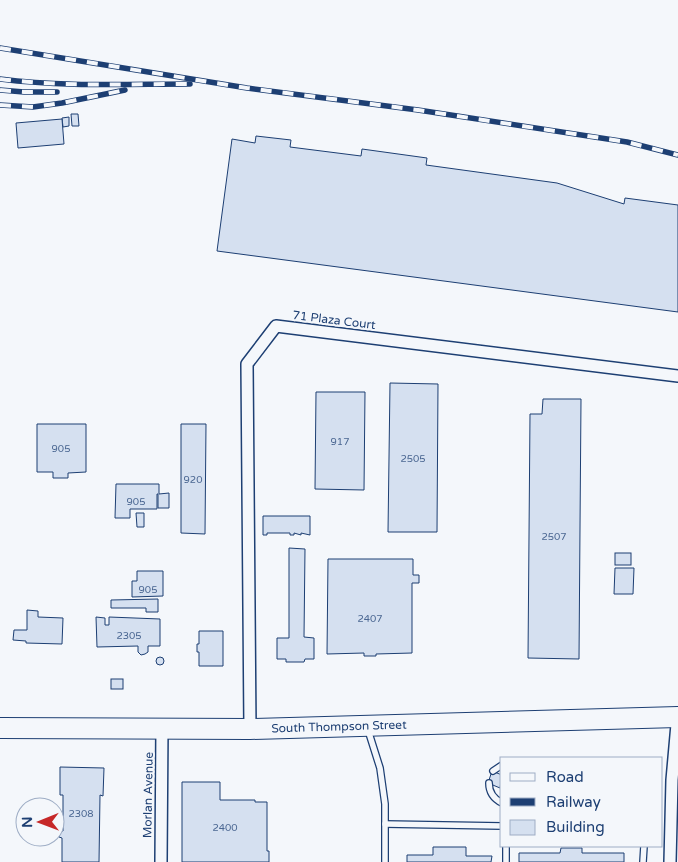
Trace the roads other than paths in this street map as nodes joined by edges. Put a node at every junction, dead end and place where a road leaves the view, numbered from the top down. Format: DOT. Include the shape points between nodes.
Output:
graph roads {
  1 [pos="678,376"];
  2 [pos="678,713"];
  3 [pos="678,717"];
  4 [pos="368,725"];
  5 [pos="162,727"];
  6 [pos="0,728"];
  7 [pos="250,728"];
  8 [pos="500,767"];
  9 [pos="493,772"];
  10 [pos="489,784"];
  11 [pos="500,802"];
  12 [pos="385,824"];
  13 [pos="500,826"];
  14 [pos="666,830"];
  15 [pos="506,847"];
  16 [pos="644,847"];
  17 [pos="161,862"];
  18 [pos="385,862"];
  19 [pos="506,862"];
  20 [pos="643,862"];
  21 [pos="670,862"];
  1 -- 7 [label="street, 71 Plaza Court" via="276,326 246,364"];
  2 -- 3 [label="street"];
  3 -- 4 [label="highway, South Thompson Street"];
  3 -- 14 [label="street"];
  4 -- 7 [label="highway, South Thompson Street"];
  4 -- 12 [label="lane" via="380,768 386,804"];
  5 -- 6 [label="highway, South Thompson Street"];
  5 -- 7 [label="highway, South Thompson Street"];
  5 -- 17 [label="street, Morlan Avenue"];
  8 -- 9 [label="lane"];
  10 -- 11 [label="lane" via="490,792"];
  12 -- 13 [label="lane"];
  12 -- 18 [label="lane"];
  14 -- 21 [label="street"];
  15 -- 19 [label="lane"];
  16 -- 20 [label="lane"];
}
